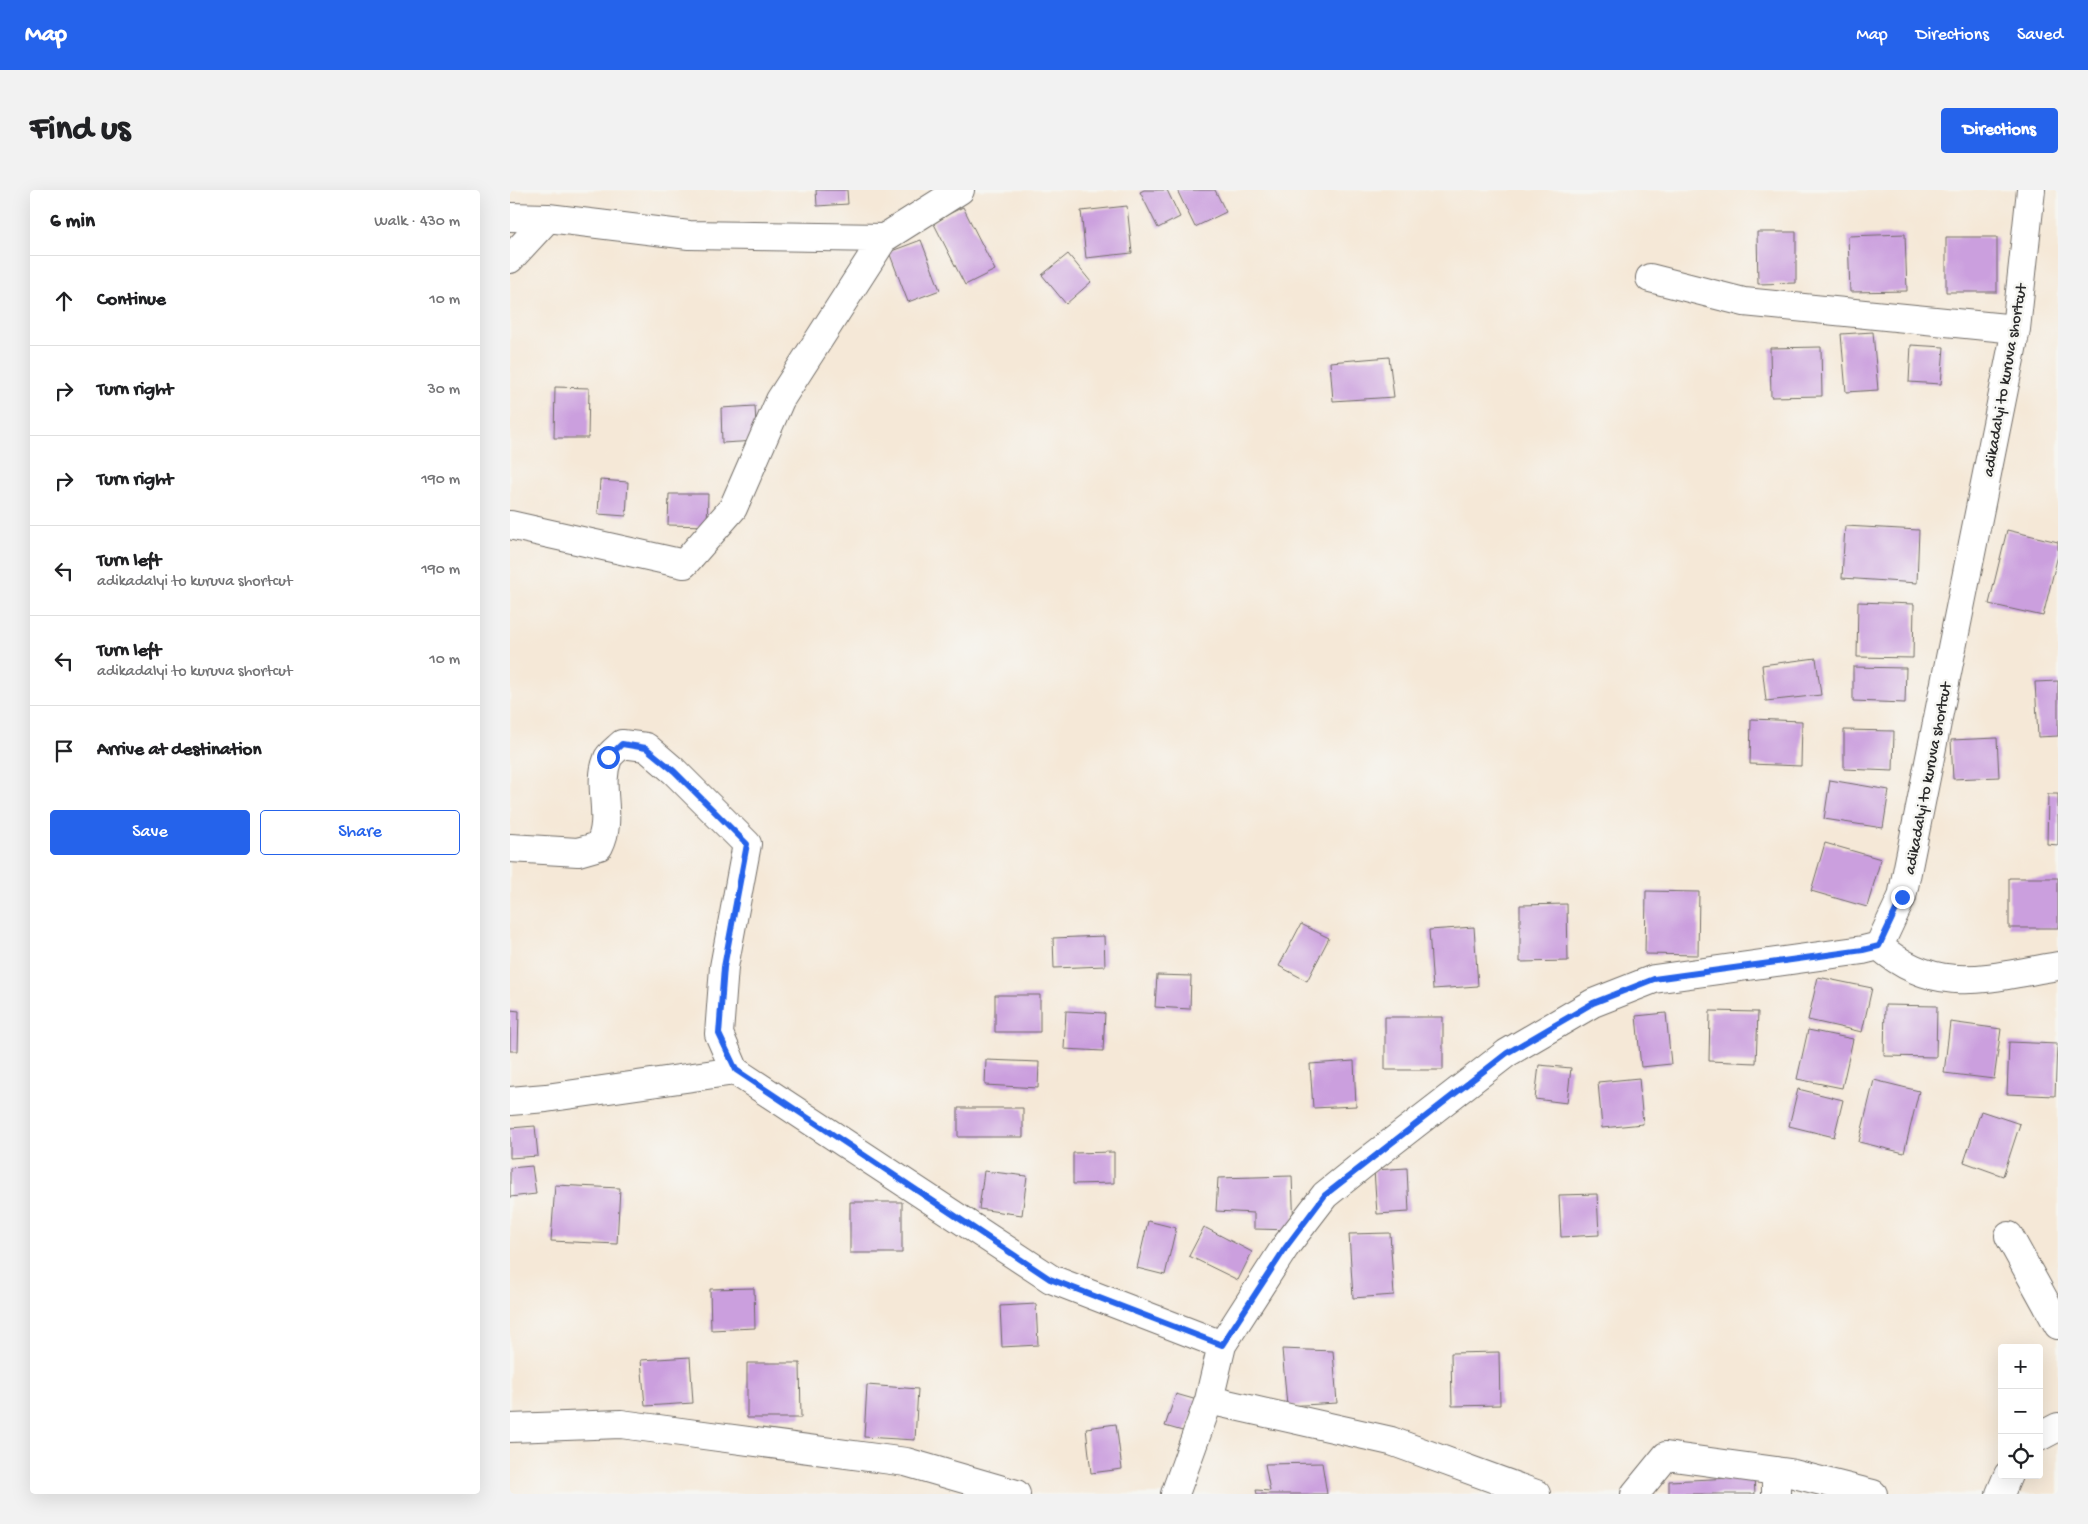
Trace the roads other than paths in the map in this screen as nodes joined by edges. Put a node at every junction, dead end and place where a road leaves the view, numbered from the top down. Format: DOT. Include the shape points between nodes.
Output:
graph roads {
  1 [pos="960,190"];
  2 [pos="2031,190"];
  3 [pos="510,217"];
  4 [pos="548,218"];
  5 [pos="884,238"];
  6 [pos="510,259"];
  7 [pos="1650,278"];
  8 [pos="2016,329"];
  9 [pos="510,525"];
  10 [pos="510,848"];
  11 [pos="1879,946"];
  12 [pos="2058,966"];
  13 [pos="736,1070"];
  14 [pos="510,1100"];
  15 [pos="2009,1236"];
  16 [pos="2058,1325"];
  17 [pos="1222,1345"];
  18 [pos="1209,1400"];
  19 [pos="2058,1427"];
  20 [pos="510,1428"];
  21 [pos="2043,1435"];
  22 [pos="2006,1479"];
  23 [pos="1776,1483"];
  24 [pos="1016,1494"];
  25 [pos="1174,1494"];
  26 [pos="1536,1494"];
  27 [pos="1635,1494"];
  28 [pos="1873,1494"];
  29 [pos="2000,1494"];
  1 -- 5 [label="street"];
  2 -- 8 [label="street, adikadalyi to kuruva shortcut"];
  3 -- 4 [label="street"];
  4 -- 5 [label="street" via="689,235"];
  4 -- 6 [label="street"];
  5 -- 9 [label="street" via="780,400 733,508 684,564"];
  7 -- 8 [label="street" via="1744,302"];
  8 -- 11 [label="street, adikadalyi to kuruva shortcut" via="1902,897"];
  10 -- 13 [label="street" via="578,852 599,846 605,833 604,781 608,757 622,744 646,748 718,813 747,844 724,967 719,1034"];
  11 -- 12 [label="street" via="1904,966 1942,978 1980,980"];
  11 -- 17 [label="street" via="1654,979 1593,1003 1507,1053 1325,1195 1286,1247"];
  13 -- 14 [label="street" via="546,1098"];
  13 -- 17 [label="street" via="1050,1279"];
  15 -- 16 [label="street"];
  17 -- 18 [label="street"];
  18 -- 25 [label="street"];
  18 -- 26 [label="street" via="1391,1441"];
  19 -- 21 [label="street"];
  20 -- 24 [label="street" via="621,1424 906,1462"];
  22 -- 29 [label="street"];
  23 -- 27 [label="street" via="1666,1456"];
  23 -- 28 [label="street"];
}
